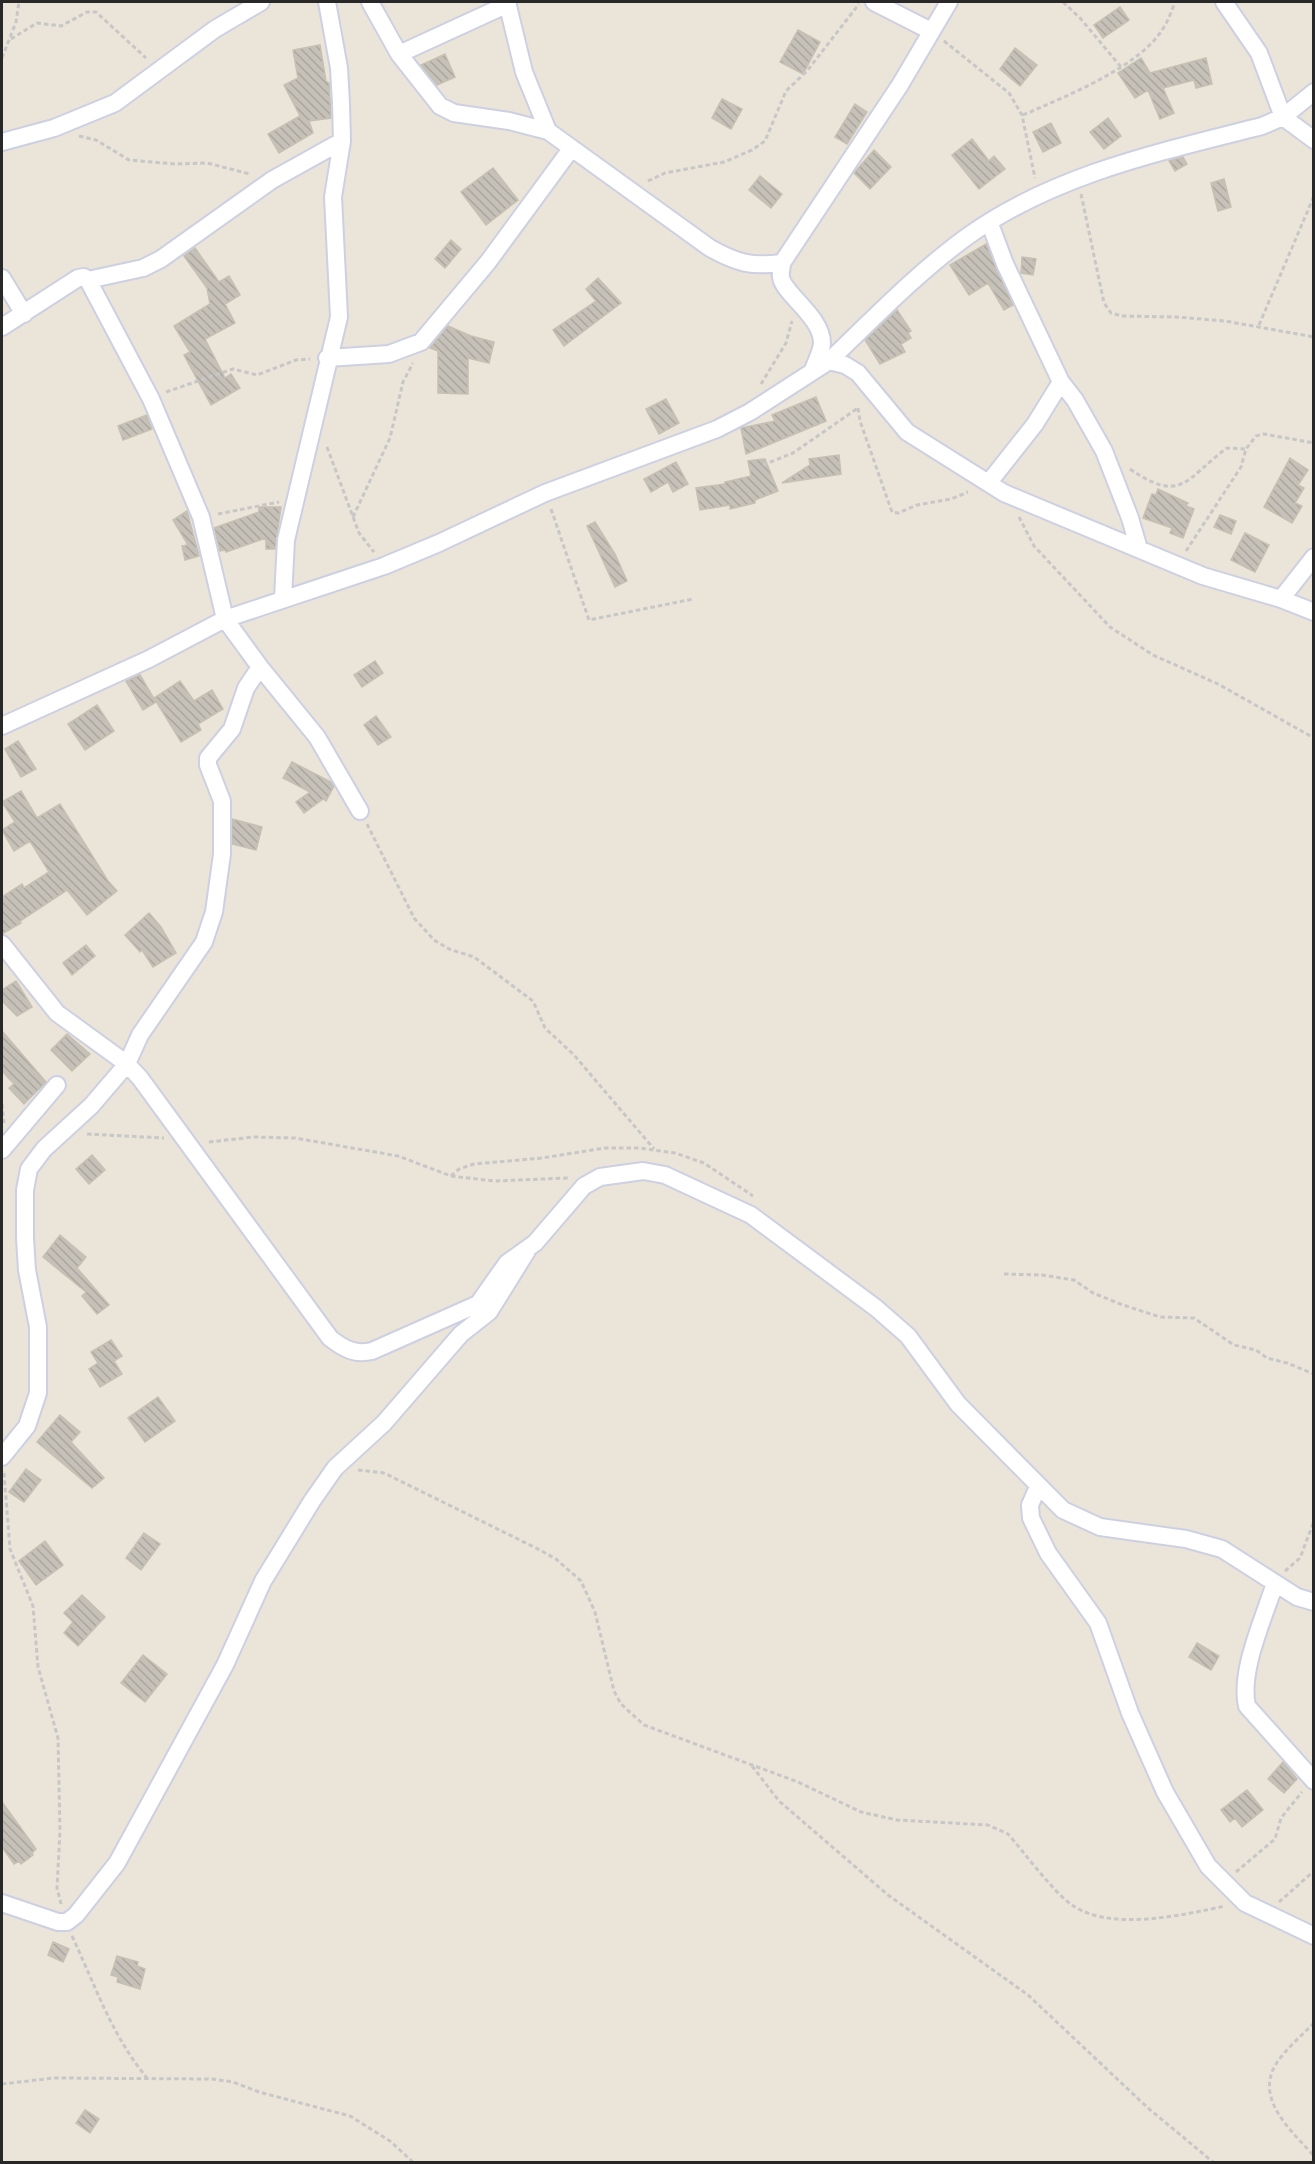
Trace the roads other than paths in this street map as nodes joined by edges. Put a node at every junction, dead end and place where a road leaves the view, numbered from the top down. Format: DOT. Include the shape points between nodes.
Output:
graph roads {
  1 [pos="261,2"];
  2 [pos="327,2"];
  3 [pos="370,2"];
  4 [pos="874,2"];
  5 [pos="949,2"];
  6 [pos="1224,2"];
  7 [pos="507,3"];
  8 [pos="931,31"];
  9 [pos="399,54"];
  10 [pos="1314,92"];
  11 [pos="1283,117"];
  12 [pos="548,131"];
  13 [pos="1314,140"];
  14 [pos="342,141"];
  15 [pos="2,142"];
  16 [pos="571,149"];
  17 [pos="990,224"];
  18 [pos="782,263"];
  19 [pos="2,278"];
  20 [pos="88,280"];
  21 [pos="24,314"];
  22 [pos="2,327"];
  23 [pos="327,358"];
  24 [pos="830,361"];
  25 [pos="813,370"];
  26 [pos="1061,382"];
  27 [pos="990,482"];
  28 [pos="1139,549"];
  29 [pos="1314,557"];
  30 [pos="283,598"];
  31 [pos="1281,599"];
  32 [pos="1314,612"];
  33 [pos="225,619"];
  34 [pos="260,667"];
  35 [pos="2,726"];
  36 [pos="360,812"];
  37 [pos="2,944"];
  38 [pos="127,1064"];
  39 [pos="57,1085"];
  40 [pos="2,1150"];
  41 [pos="529,1248"];
  42 [pos="2,1456"];
  43 [pos="1038,1487"];
  44 [pos="1275,1584"];
  45 [pos="1314,1602"];
  46 [pos="1313,1781"];
  47 [pos="2,1903"];
  48 [pos="1314,1936"];
  1 -- 15 [label="street" via="215,29 115,103 54,128"];
  2 -- 14 [label="street" via="339,68"];
  3 -- 9 [label="street"];
  4 -- 8 [label="street"];
  5 -- 8 [label="street"];
  6 -- 11 [label="street" via="1259,53"];
  7 -- 9 [label="street"];
  7 -- 12 [label="street" via="524,72"];
  8 -- 18 [label="street" via="900,85"];
  9 -- 12 [label="street" via="440,106 454,113"];
  10 -- 11 [label="street"];
  11 -- 13 [label="street"];
  11 -- 17 [label="street" via="1262,126 1127,160 1077,178 1038,195"];
  12 -- 16 [label="street"];
  14 -- 20 [label="street" via="272,180 161,259 143,268"];
  14 -- 23 [label="street" via="333,197 339,317"];
  16 -- 18 [label="street" via="737,263"];
  16 -- 23 [label="street" via="495,253 421,342 389,354"];
  17 -- 24 [label="street" via="916,278"];
  17 -- 26 [label="street"];
  18 -- 25 [label="street" via="782,282 820,334 822,344"];
  19 -- 21 [label="street"];
  20 -- 21 [label="street" via="78,278"];
  20 -- 33 [label="street" via="151,399 201,517"];
  21 -- 22 [label="street"];
  23 -- 30 [label="street" via="286,540"];
  24 -- 25 [label="street"];
  24 -- 27 [label="street" via="858,373 907,432"];
  25 -- 30 [label="street" via="717,429 545,493 384,566"];
  26 -- 27 [label="street" via="1035,424"];
  26 -- 28 [label="street" via="1104,451"];
  27 -- 28 [label="street" via="1004,493"];
  28 -- 31 [label="street" via="1203,576"];
  29 -- 31 [label="street"];
  30 -- 33 [label="street"];
  31 -- 32 [label="street"];
  33 -- 34 [label="street"];
  33 -- 35 [label="street" via="149,659"];
  34 -- 36 [label="street" via="317,737"];
  34 -- 38 [label="street" via="246,688 232,729 208,758 222,801 222,854 214,912 204,942 140,1035"];
  37 -- 38 [label="street" via="57,1013"];
  38 -- 41 [label="street" via="330,1338 353,1352 372,1351 471,1308 483,1300 504,1266"];
  38 -- 42 [label="street" via="29,1169 25,1238 38,1327 38,1393 27,1426"];
  39 -- 40 [label="street"];
  41 -- 43 [label="street" via="584,1186 600,1177 643,1172 665,1175 744,1211 908,1336 958,1404"];
  41 -- 47 [label="street" via="489,1312 461,1334 384,1423 335,1468 263,1581 225,1665 117,1863 76,1915 67,1923"];
  43 -- 44 [label="street" via="1063,1510 1083,1521 1222,1549"];
  43 -- 48 [label="street" via="1030,1504 1038,1534 1098,1623 1130,1713 1165,1792 1208,1866 1245,1902"];
  44 -- 45 [label="street"];
  44 -- 46 [label="street" via="1244,1692 1247,1706"];
}
